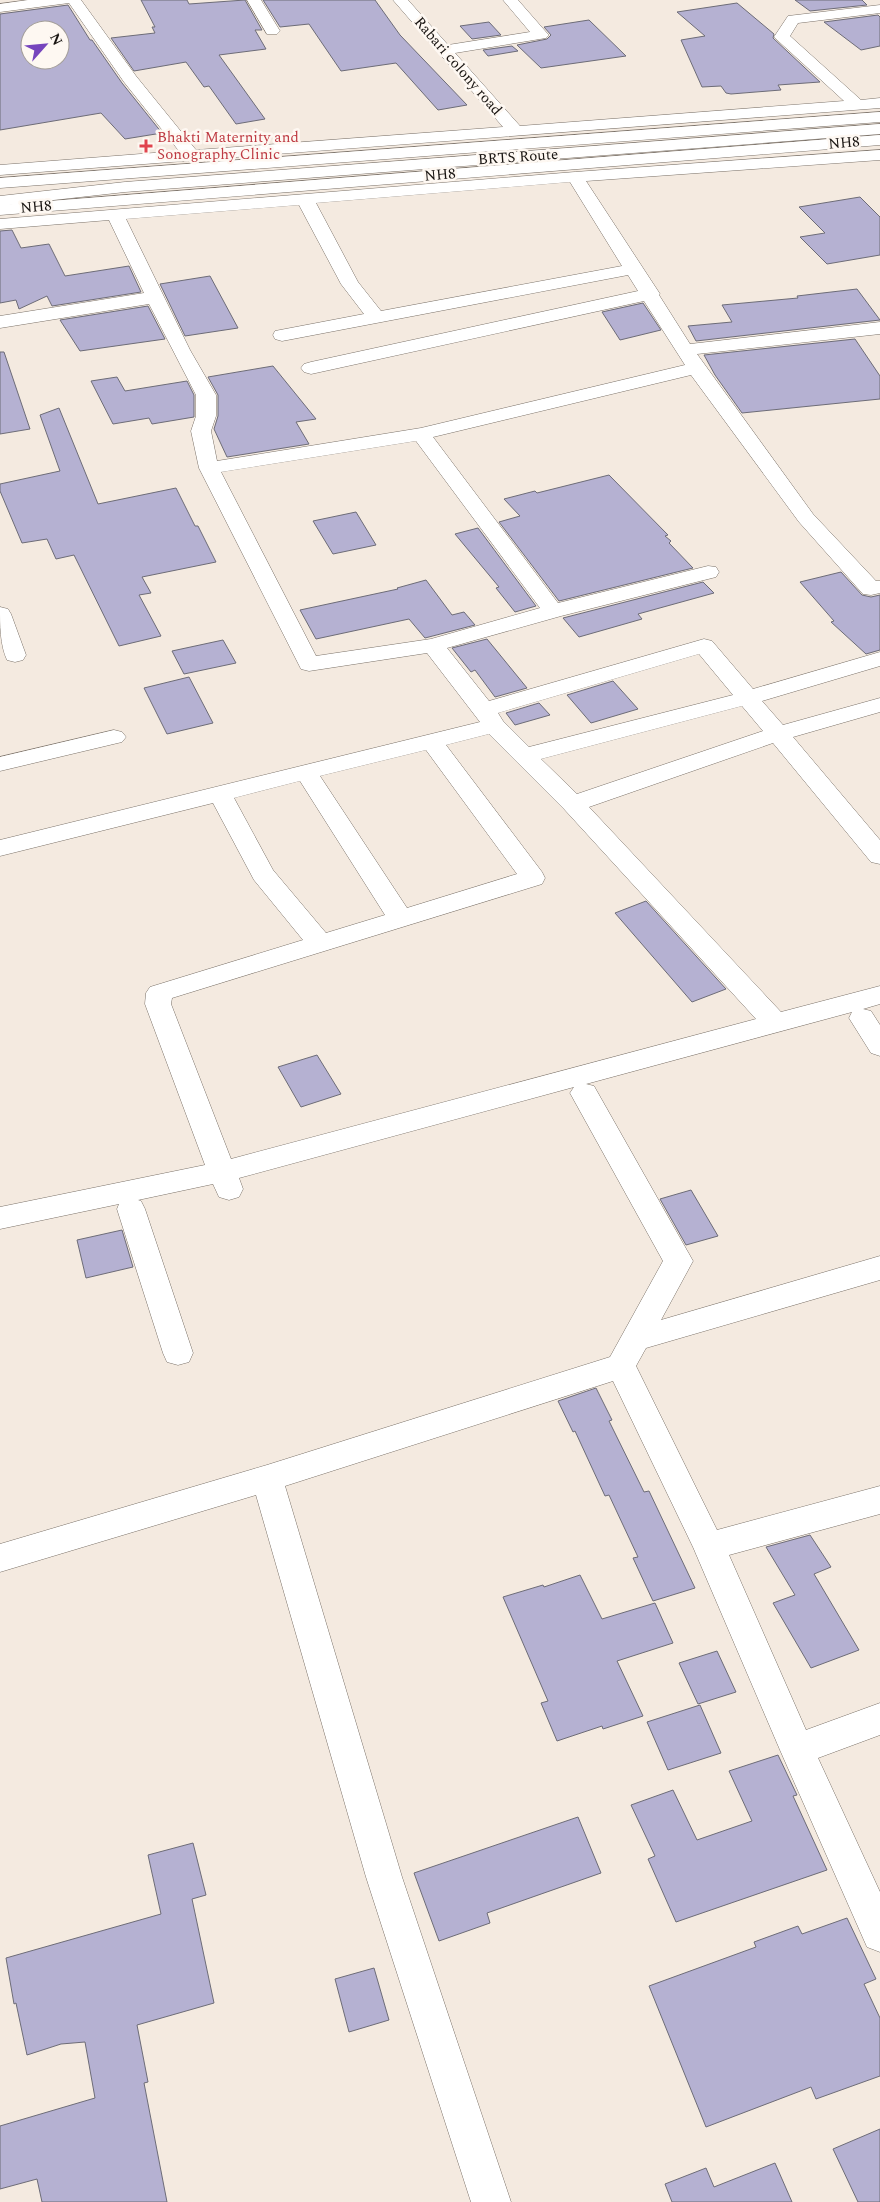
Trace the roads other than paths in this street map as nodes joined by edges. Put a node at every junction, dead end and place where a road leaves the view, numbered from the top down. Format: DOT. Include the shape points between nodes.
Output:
graph roads {
  1 [pos="64,0"];
  2 [pos="74,0"];
  3 [pos="254,0"];
  4 [pos="400,0"];
  5 [pos="510,0"];
  6 [pos="0,8"];
  7 [pos="880,9"];
  8 [pos="272,30"];
  9 [pos="444,50"];
  10 [pos="880,103"];
  11 [pos="858,105"];
  12 [pos="880,117"];
  13 [pos="880,129"];
  14 [pos="516,131"];
  15 [pos="880,140"];
  16 [pos="191,155"];
  17 [pos="880,155"];
  18 [pos="1,171"];
  19 [pos="575,177"];
  20 [pos="125,187"];
  21 [pos="0,193"];
  22 [pos="305,199"];
  23 [pos="0,201"];
  24 [pos="0,210"];
  25 [pos="115,214"];
  26 [pos="0,224"];
  27 [pos="633,269"];
  28 [pos="651,294"];
  29 [pos="156,297"];
  30 [pos="376,316"];
  31 [pos="0,322"];
  32 [pos="880,328"];
  33 [pos="282,335"];
  34 [pos="685,350"];
  35 [pos="311,368"];
  36 [pos="696,368"];
  37 [pos="421,434"];
  38 [pos="209,468"];
  39 [pos="708,572"];
  40 [pos="880,587"];
  41 [pos="552,611"];
  42 [pos="0,614"];
  43 [pos="433,645"];
  44 [pos="15,655"];
  45 [pos="880,659"];
  46 [pos="748,698"];
  47 [pos="880,704"];
  48 [pos="489,718"];
  49 [pos="778,734"];
  50 [pos="114,737"];
  51 [pos="432,742"];
  52 [pos="524,756"];
  53 [pos="0,764"];
  54 [pos="306,773"];
  55 [pos="220,794"];
  56 [pos="573,804"];
  57 [pos="0,848"];
  58 [pos="880,856"];
  59 [pos="401,918"];
  60 [pos="320,943"];
  61 [pos="880,995"];
  62 [pos="871,1015"];
  63 [pos="775,1023"];
  64 [pos="880,1046"];
  65 [pos="584,1093"];
  66 [pos="225,1181"];
  67 [pos="131,1209"];
  68 [pos="0,1218"];
  69 [pos="0,1236"];
  70 [pos="880,1268"];
  71 [pos="636,1339"];
  72 [pos="178,1353"];
  73 [pos="621,1366"];
  74 [pos="267,1478"];
  75 [pos="880,1500"];
  76 [pos="709,1546"];
  77 [pos="0,1558"];
  78 [pos="880,1718"];
  79 [pos="797,1750"];
  80 [pos="880,1934"];
  81 [pos="491,2202"];
  1 -- 6 [label="street"];
  2 -- 16 [label="street" via="130,79"];
  3 -- 8 [label="street"];
  4 -- 9 [label="street, Rabari colony road"];
  5 -- 9 [label="street" via="541,35"];
  7 -- 11 [label="street" via="792,18 782,36"];
  9 -- 14 [label="street, Rabari colony road"];
  10 -- 11 [label="street"];
  11 -- 14 [label="street"];
  12 -- 18 [label="street, NH8"];
  13 -- 20 [label="street, BRTS Route"];
  14 -- 16 [label="street"];
  15 -- 24 [label="street, NH8"];
  16 -- 18 [label="street"];
  17 -- 19 [label="street"];
  19 -- 22 [label="street"];
  19 -- 27 [label="street"];
  20 -- 21 [label="street"];
  20 -- 23 [label="street"];
  22 -- 25 [label="street"];
  22 -- 30 [label="street" via="350,284"];
  25 -- 26 [label="street"];
  25 -- 29 [label="street"];
  27 -- 28 [label="street"];
  27 -- 30 [label="street"];
  28 -- 34 [label="street"];
  28 -- 35 [label="street"];
  29 -- 31 [label="street"];
  29 -- 38 [label="street" via="206,395 206,416 200,431"];
  30 -- 33 [label="street"];
  32 -- 34 [label="street"];
  34 -- 36 [label="street"];
  36 -- 37 [label="street"];
  36 -- 40 [label="street" via="806,518 871,589"];
  37 -- 38 [label="street"];
  37 -- 41 [label="street"];
  38 -- 43 [label="street" via="309,664"];
  39 -- 41 [label="street"];
  41 -- 43 [label="street"];
  42 -- 44 [label="street"];
  43 -- 48 [label="street"];
  45 -- 46 [label="street"];
  46 -- 48 [label="street" via="704,646"];
  46 -- 49 [label="street"];
  46 -- 52 [label="street"];
  47 -- 49 [label="street"];
  48 -- 51 [label="street"];
  48 -- 52 [label="street"];
  49 -- 56 [label="street"];
  49 -- 58 [label="street"];
  50 -- 53 [label="street"];
  51 -- 54 [label="street"];
  51 -- 59 [label="street" via="534,878"];
  52 -- 56 [label="street"];
  54 -- 55 [label="street"];
  54 -- 59 [label="street"];
  55 -- 57 [label="street"];
  55 -- 60 [label="street" via="263,874"];
  56 -- 63 [label="street"];
  59 -- 60 [label="street"];
  60 -- 66 [label="street" via="159,993 158,1004"];
  61 -- 63 [label="street"];
  62 -- 64 [label="street"];
  62 -- 65 [label="street"];
  63 -- 66 [label="street"];
  65 -- 66 [label="street"];
  65 -- 71 [label="street" via="678,1261"];
  66 -- 67 [label="street"];
  66 -- 68 [label="street"];
  67 -- 69 [label="street"];
  67 -- 72 [label="street"];
  70 -- 71 [label="street"];
  71 -- 73 [label="street"];
  73 -- 74 [label="street"];
  73 -- 76 [label="street"];
  74 -- 77 [label="street"];
  74 -- 81 [label="street" via="384,1877"];
  75 -- 76 [label="street"];
  76 -- 79 [label="street"];
  78 -- 79 [label="street"];
  79 -- 80 [label="street"];
}
